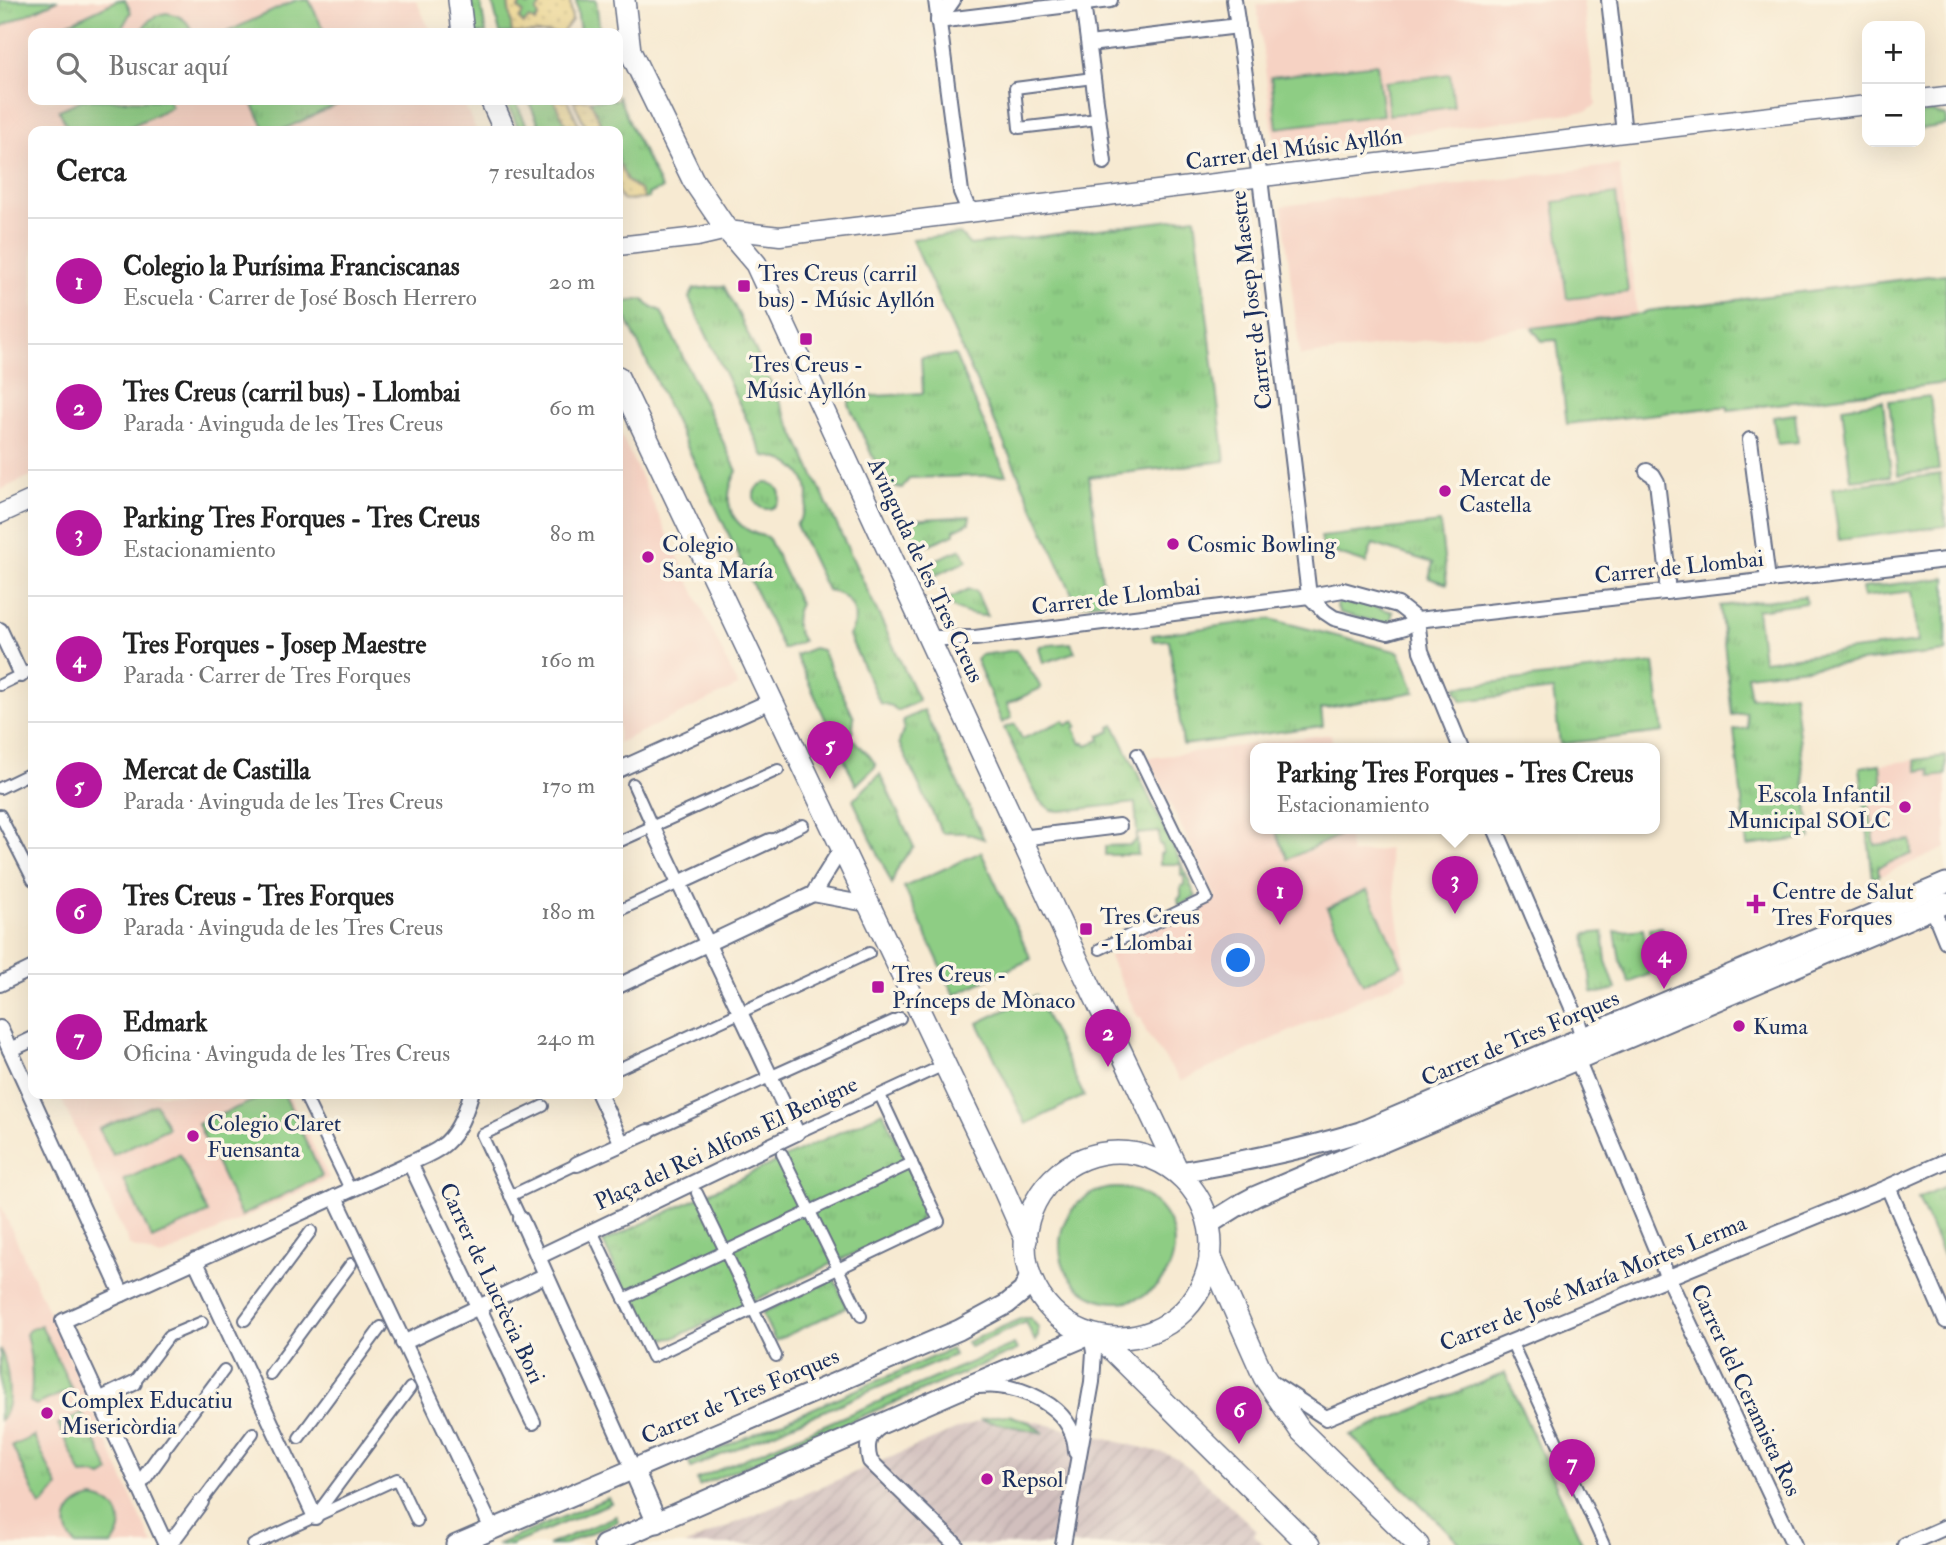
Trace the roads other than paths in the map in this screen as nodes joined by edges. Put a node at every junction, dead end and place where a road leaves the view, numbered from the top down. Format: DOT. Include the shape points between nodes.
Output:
graph roads {
  1 [pos="459,0"];
  2 [pos="624,0"];
  3 [pos="936,0"];
  4 [pos="953,0"];
  5 [pos="1110,0"];
  6 [pos="1234,0"];
  7 [pos="1609,0"];
  8 [pos="1083,3"];
  9 [pos="939,21"];
  10 [pos="1238,26"];
  11 [pos="462,28"];
  12 [pos="1089,44"];
  13 [pos="1093,78"];
  14 [pos="1946,96"];
  15 [pos="1925,98"];
  16 [pos="493,105"];
  17 [pos="1862,106"];
  18 [pos="1098,119"];
  19 [pos="503,126"];
  20 [pos="1624,133"];
  21 [pos="1104,162"];
  22 [pos="1260,178"];
  23 [pos="976,212"];
  24 [pos="727,230"];
  25 [pos="623,245"];
  26 [pos="623,388"];
  27 [pos="1750,440"];
  28 [pos="1647,471"];
  29 [pos="28,501"];
  30 [pos="0,514"];
  31 [pos="1946,560"];
  32 [pos="1768,580"];
  33 [pos="1667,592"];
  34 [pos="1309,596"];
  35 [pos="1417,620"];
  36 [pos="0,630"];
  37 [pos="929,638"];
  38 [pos="27,672"];
  39 [pos="0,685"];
  40 [pos="771,701"];
  41 [pos="1459,743"];
  42 [pos="1137,754"];
  43 [pos="623,768"];
  44 [pos="778,770"];
  45 [pos="28,774"];
  46 [pos="632,784"];
  47 [pos="0,788"];
  48 [pos="2,822"];
  49 [pos="803,825"];
  50 [pos="652,826"];
  51 [pos="1119,826"];
  52 [pos="1498,834"];
  53 [pos="1021,838"];
  54 [pos="623,840"];
  55 [pos="770,841"];
  56 [pos="841,849"];
  57 [pos="28,871"];
  58 [pos="679,883"];
  59 [pos="1946,883"];
  60 [pos="813,894"];
  61 [pos="867,904"];
  62 [pos="1939,906"];
  63 [pos="623,909"];
  64 [pos="1946,941"];
  65 [pos="708,943"];
  66 [pos="1100,949"];
  67 [pos="869,953"];
  68 [pos="28,970"];
  69 [pos="0,984"];
  70 [pos="623,984"];
  71 [pos="740,1013"];
  72 [pos="900,1018"];
  73 [pos="0,1028"];
  74 [pos="1583,1038"];
  75 [pos="28,1041"];
  76 [pos="10,1050"];
  77 [pos="1577,1059"];
  78 [pos="944,1065"];
  79 [pos="623,1067"];
  80 [pos="771,1077"];
  81 [pos="28,1089"];
  82 [pos="880,1095"];
  83 [pos="32,1099"];
  84 [pos="306,1099"];
  85 [pos="469,1099"];
  86 [pos="601,1099"];
  87 [pos="543,1106"];
  88 [pos="648,1132"];
  89 [pos="797,1133"];
  90 [pos="622,1143"];
  91 [pos="782,1154"];
  92 [pos="1946,1161"];
  93 [pos="410,1163"];
  94 [pos="912,1163"];
  95 [pos="577,1164"];
  96 [pos="1178,1171"];
  97 [pos="1888,1187"];
  98 [pos="350,1189"];
  99 [pos="697,1193"];
  100 [pos="510,1196"];
  101 [pos="335,1197"];
  102 [pos="810,1211"];
  103 [pos="521,1219"];
  104 [pos="1209,1224"];
  105 [pos="311,1231"];
  106 [pos="592,1231"];
  107 [pos="1026,1240"];
  108 [pos="725,1251"];
  109 [pos="1210,1255"];
  110 [pos="538,1257"];
  111 [pos="195,1260"];
  112 [pos="351,1264"];
  113 [pos="838,1269"];
  114 [pos="546,1275"];
  115 [pos="1030,1276"];
  116 [pos="1668,1278"];
  117 [pos="122,1294"];
  118 [pos="624,1298"];
  119 [pos="479,1307"];
  120 [pos="753,1309"];
  121 [pos="861,1316"];
  122 [pos="245,1320"];
  123 [pos="1946,1321"];
  124 [pos="202,1322"];
  125 [pos="381,1327"];
  126 [pos="1093,1336"];
  127 [pos="1511,1341"];
  128 [pos="403,1343"];
  129 [pos="776,1356"];
  130 [pos="224,1370"];
  131 [pos="270,1374"];
  132 [pos="1264,1377"];
  133 [pos="134,1383"];
  134 [pos="410,1388"];
  135 [pos="954,1392"];
  136 [pos="99,1400"];
  137 [pos="533,1422"];
  138 [pos="885,1423"];
  139 [pos="253,1433"];
  140 [pos="299,1438"];
  141 [pos="162,1453"];
  142 [pos="633,1468"];
  143 [pos="1076,1471"];
  144 [pos="139,1485"];
  145 [pos="201,1502"];
  146 [pos="315,1517"];
  147 [pos="417,1521"];
  148 [pos="657,1522"];
  149 [pos="1946,1527"];
  150 [pos="492,1529"];
  151 [pos="168,1545"];
  152 [pos="253,1545"];
  153 [pos="456,1545"];
  154 [pos="604,1545"];
  155 [pos="956,1545"];
  156 [pos="1063,1545"];
  157 [pos="1309,1545"];
  158 [pos="1418,1545"];
  159 [pos="1604,1545"];
  160 [pos="1794,1545"];
  161 [pos="1905,1545"];
  1 -- 11 [label="main road"];
  2 -- 24 [label="main road, Avinguda de les Tres Creus" via="630,51 693,180"];
  3 -- 9 [label="street"];
  4 -- 9 [label="street"];
  5 -- 8 [label="street"];
  6 -- 10 [label="street, Carrer de Josep Maestre"];
  7 -- 20 [label="street"];
  8 -- 9 [label="street"];
  8 -- 12 [label="street"];
  9 -- 23 [label="street" via="961,192 967,206"];
  10 -- 12 [label="street"];
  10 -- 22 [label="street, Carrer de Josep Maestre"];
  12 -- 13 [label="street"];
  13 -- 18 [label="street"];
  13 -- 18 [label="street" via="1015,88 1019,128"];
  14 -- 15 [label="street"];
  16 -- 19 [label="main road"];
  17 -- 20 [label="street, Carrer del Músic Ayllón"];
  18 -- 21 [label="street"];
  20 -- 22 [label="street, Carrer del Músic Ayllón"];
  22 -- 23 [label="street, Carrer del Músic Ayllón"];
  22 -- 34 [label="street, Carrer de Josep Maestre"];
  23 -- 24 [label="street, Carrer del Músic Ayllón" via="779,236"];
  24 -- 25 [label="street, Carrer del Músic Ayllón"];
  24 -- 37 [label="main road, Avinguda de les Tres Creus" via="756,264"];
  26 -- 40 [label="main road"];
  27 -- 32 [label="street"];
  28 -- 33 [label="street" via="1657,482"];
  29 -- 30 [label="street"];
  31 -- 32 [label="street, Carrer de Llombai"];
  32 -- 33 [label="street, Carrer de Llombai"];
  33 -- 35 [label="street, Carrer de Llombai"];
  34 -- 35 [label="street, Carrer de Llombai" via="1343,590 1398,605"];
  34 -- 35 [label="street, Carrer de Llombai" via="1334,618 1388,632"];
  34 -- 37 [label="street, Carrer de Llombai" via="975,638"];
  35 -- 41 [label="street" via="1421,651"];
  36 -- 38 [label="street"];
  37 -- 53 [label="main road, Avinguda de les Tres Creus"];
  38 -- 39 [label="street"];
  40 -- 43 [label="street"];
  40 -- 56 [label="main road"];
  42 -- 66 [label="street" via="1207,898"];
  44 -- 50 [label="street"];
  45 -- 47 [label="street"];
  46 -- 50 [label="street"];
  48 -- 57 [label="street"];
  49 -- 55 [label="street"];
  50 -- 54 [label="street"];
  50 -- 58 [label="street"];
  51 -- 53 [label="street"];
  52 -- 74 [label="street"];
  53 -- 96 [label="main road, Avinguda de les Tres Creus"];
  55 -- 58 [label="street"];
  56 -- 60 [label="street"];
  56 -- 61 [label="main road"];
  58 -- 63 [label="street"];
  58 -- 65 [label="street"];
  59 -- 74 [label="main road, Carrer de Tres Forques"];
  60 -- 61 [label="street"];
  60 -- 65 [label="street"];
  61 -- 78 [label="main road"];
  62 -- 64 [label="street"];
  62 -- 77 [label="main road, Carrer de Tres Forques"];
  65 -- 70 [label="street"];
  65 -- 71 [label="street"];
  67 -- 71 [label="street"];
  68 -- 69 [label="street"];
  71 -- 79 [label="street"];
  71 -- 80 [label="street"];
  72 -- 80 [label="street"];
  73 -- 76 [label="street"];
  74 -- 77 [label="street"];
  74 -- 96 [label="main road, Carrer de Tres Forques" via="1360,1132 1281,1153"];
  75 -- 76 [label="street"];
  76 -- 81 [label="street"];
  77 -- 104 [label="main road, Carrer de Tres Forques" via="1256,1196"];
  77 -- 116 [label="street, Carrer del Ceramista Ros"];
  78 -- 82 [label="street, Plaça del Rei Alfons El Benigne"];
  78 -- 107 [label="main road"];
  80 -- 88 [label="street"];
  80 -- 89 [label="street"];
  82 -- 89 [label="street, Plaça del Rei Alfons El Benigne"];
  82 -- 94 [label="street, Plaça del Rei Alfons El Benigne"];
  83 -- 117 [label="street"];
  84 -- 98 [label="street"];
  85 -- 93 [label="street" via="456,1129 442,1146"];
  86 -- 90 [label="street"];
  87 -- 100 [label="street" via="482,1135"];
  88 -- 90 [label="street"];
  89 -- 106 [label="street, Plaça del Rei Alfons El Benigne"];
  90 -- 95 [label="street"];
  91 -- 102 [label="street, Plaça del Rei Alfons El Benigne"];
  92 -- 97 [label="street, Carrer de José María Mortes Lerma"];
  93 -- 98 [label="street"];
  93 -- 119 [label="street, Carrer de Lucrècia Bori"];
  94 -- 102 [label="street"];
  94 -- 113 [label="street, Plaça del Rei Alfons El Benigne" via="939,1221"];
  95 -- 100 [label="street"];
  96 -- 104 [label="main road" via="1200,1199"];
  96 -- 107 [label="main road" via="1142,1154 1121,1152 1096,1155 1070,1166 1035,1204"];
  97 -- 116 [label="street, Carrer de José María Mortes Lerma"];
  97 -- 123 [label="street"];
  98 -- 101 [label="street"];
  99 -- 108 [label="street, Plaça del Rei Alfons El Benigne"];
  100 -- 103 [label="street"];
  101 -- 111 [label="street"];
  101 -- 128 [label="street"];
  102 -- 108 [label="street"];
  102 -- 113 [label="street, Plaça del Rei Alfons El Benigne"];
  103 -- 110 [label="street"];
  104 -- 109 [label="main road"];
  105 -- 122 [label="street"];
  106 -- 110 [label="street, Plaça del Rei Alfons El Benigne"];
  106 -- 118 [label="street, Plaça del Rei Alfons El Benigne"];
  107 -- 115 [label="main road"];
  108 -- 118 [label="street"];
  108 -- 120 [label="street, Plaça del Rei Alfons El Benigne"];
  109 -- 126 [label="main road" via="1202,1282 1172,1318 1138,1336"];
  109 -- 132 [label="main road"];
  110 -- 114 [label="street"];
  111 -- 117 [label="street"];
  111 -- 146 [label="street"];
  112 -- 131 [label="street"];
  113 -- 120 [label="street, Plaça del Rei Alfons El Benigne"];
  113 -- 121 [label="street, Plaça del Rei Alfons El Benigne"];
  114 -- 119 [label="street"];
  114 -- 142 [label="street"];
  115 -- 126 [label="main road" via="1056,1315"];
  115 -- 142 [label="main road, Carrer de Tres Forques" via="1023,1291 1007,1304 959,1330"];
  116 -- 127 [label="street, Carrer de José María Mortes Lerma"];
  116 -- 160 [label="street, Carrer del Ceramista Ros"];
  117 -- 136 [label="street" via="63,1321"];
  118 -- 120 [label="street, Plaça del Rei Alfons El Benigne" via="652,1357"];
  119 -- 128 [label="street"];
  119 -- 137 [label="street, Carrer de Lucrècia Bori"];
  120 -- 129 [label="street, Plaça del Rei Alfons El Benigne"];
  124 -- 133 [label="street" via="169,1336"];
  125 -- 140 [label="street"];
  126 -- 135 [label="main road"];
  126 -- 143 [label="street" via="1092,1382"];
  126 -- 157 [label="main road"];
  127 -- 132 [label="street, Carrer de José María Mortes Lerma" via="1326,1419"];
  127 -- 159 [label="street"];
  128 -- 150 [label="street"];
  130 -- 141 [label="street"];
  132 -- 158 [label="main road" via="1300,1430"];
  133 -- 136 [label="street"];
  134 -- 146 [label="street"];
  135 -- 138 [label="main road"];
  135 -- 143 [label="street" via="997,1386 1051,1406 1071,1431"];
  136 -- 144 [label="street"];
  138 -- 148 [label="main road"];
  138 -- 155 [label="street" via="869,1438 870,1461"];
  139 -- 145 [label="street"];
  141 -- 144 [label="street"];
  142 -- 148 [label="main road"];
  142 -- 150 [label="main road, Carrer de Tres Forques"];
  143 -- 156 [label="street"];
  144 -- 151 [label="street"];
  145 -- 151 [label="street"];
  146 -- 147 [label="street" via="397,1479"];
  146 -- 152 [label="street"];
  148 -- 154 [label="main road"];
  149 -- 161 [label="street"];
  150 -- 153 [label="main road, Carrer de Tres Forques"];
}
